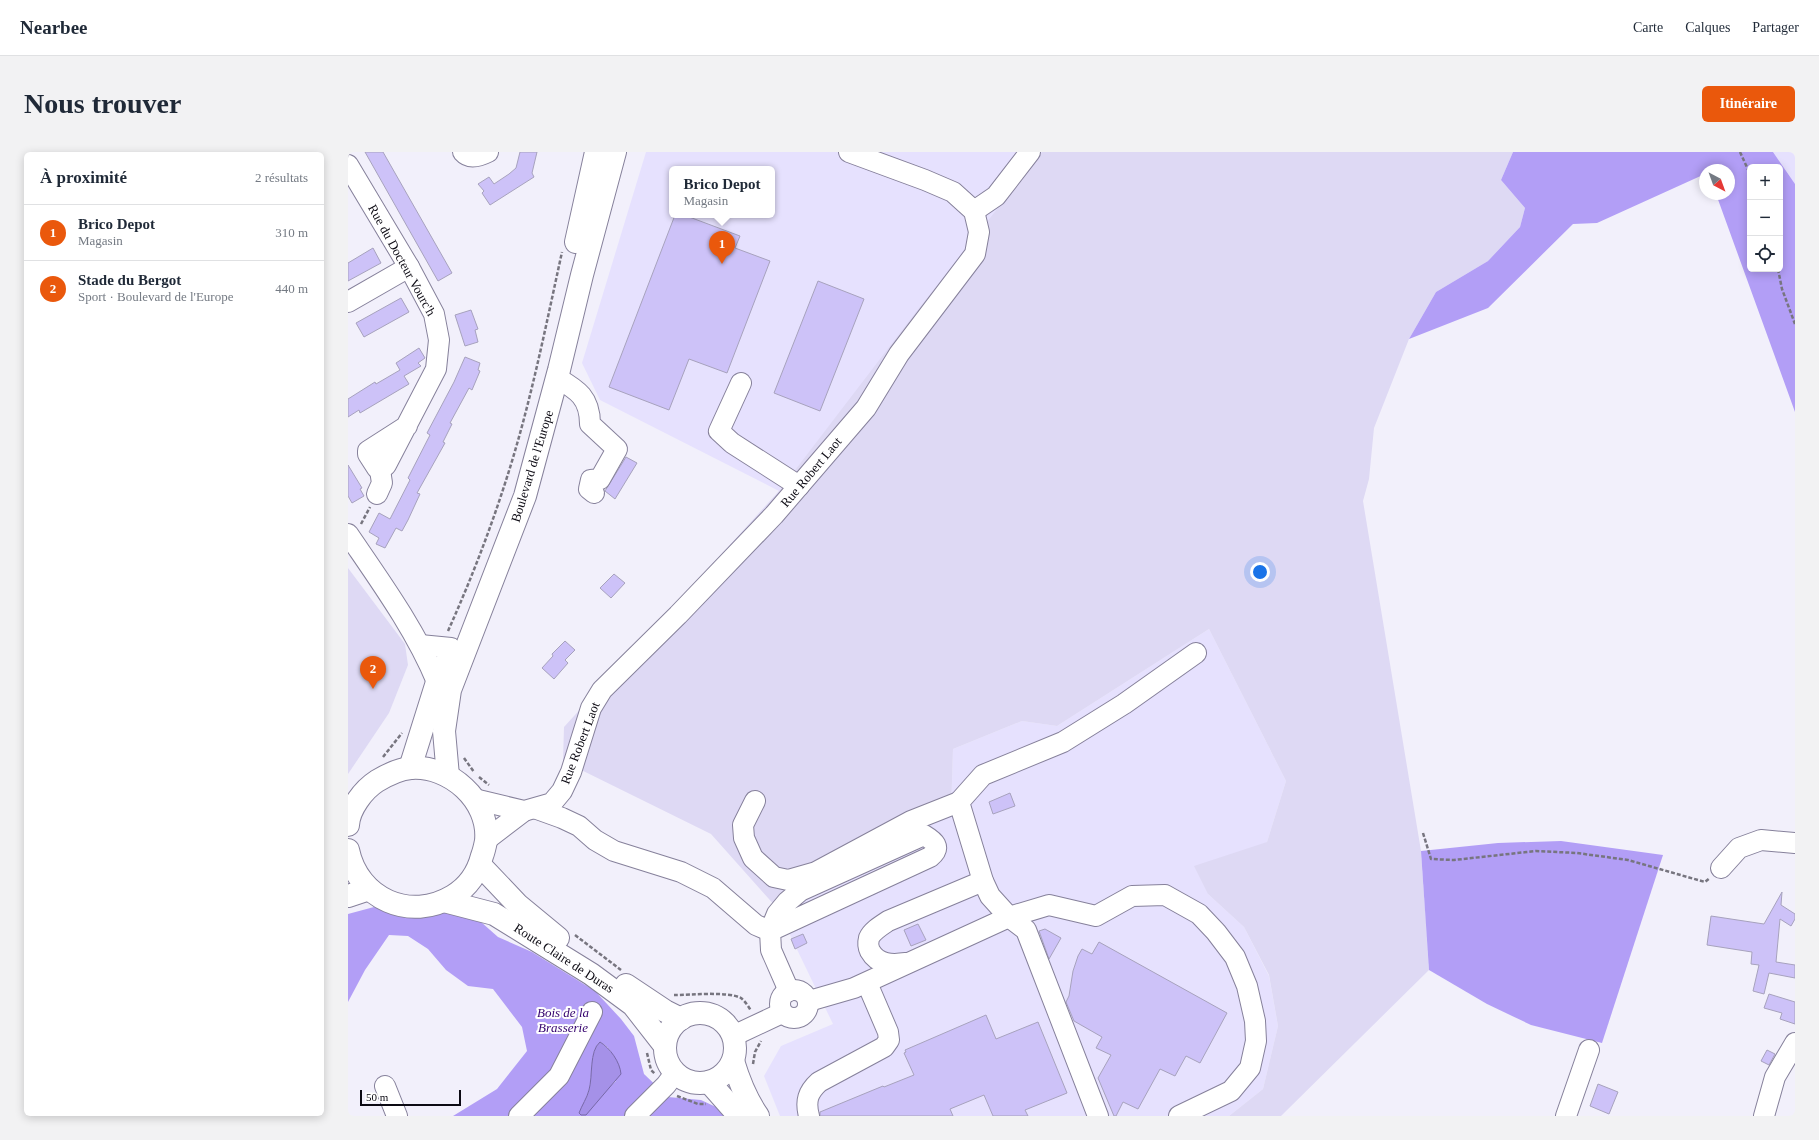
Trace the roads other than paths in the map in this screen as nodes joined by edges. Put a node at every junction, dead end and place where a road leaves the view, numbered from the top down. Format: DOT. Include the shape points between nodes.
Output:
graph roads {
  1 [pos="464,152"];
  2 [pos="488,152"];
  3 [pos="596,152"];
  4 [pos="615,152"];
  5 [pos="849,152"];
  6 [pos="1030,152"];
  7 [pos="885,160"];
  8 [pos="348,166"];
  9 [pos="974,211"];
  10 [pos="409,267"];
  11 [pos="348,302"];
  12 [pos="557,378"];
  13 [pos="741,383"];
  14 [pos="799,486"];
  15 [pos="594,493"];
  16 [pos="376,494"];
  17 [pos="348,534"];
  18 [pos="436,647"];
  19 [pos="1196,653"];
  20 [pos="437,682"];
  21 [pos="410,768"];
  22 [pos="448,776"];
  23 [pos="485,792"];
  24 [pos="754,801"];
  25 [pos="959,802"];
  26 [pos="530,810"];
  27 [pos="348,825"];
  28 [pos="486,840"];
  29 [pos="1795,843"];
  30 [pos="348,850"];
  31 [pos="480,865"];
  32 [pos="1721,868"];
  33 [pos="982,881"];
  34 [pos="369,889"];
  35 [pos="348,896"];
  36 [pos="444,901"];
  37 [pos="1009,917"];
  38 [pos="770,931"];
  39 [pos="910,962"];
  40 [pos="861,986"];
  41 [pos="789,991"];
  42 [pos="809,1001"];
  43 [pos="592,1012"];
  44 [pos="782,1013"];
  45 [pos="681,1019"];
  46 [pos="733,1036"];
  47 [pos="1795,1043"];
  48 [pos="665,1046"];
  49 [pos="1589,1050"];
  50 [pos="733,1061"];
  51 [pos="675,1073"];
  52 [pos="709,1082"];
  53 [pos="385,1086"];
  54 [pos="397,1116"];
  55 [pos="519,1116"];
  56 [pos="635,1116"];
  57 [pos="739,1116"];
  58 [pos="758,1116"];
  59 [pos="809,1116"];
  60 [pos="1098,1116"];
  61 [pos="1179,1116"];
  62 [pos="1566,1116"];
  63 [pos="1764,1116"];
  1 -- 2 [label="street" via="476,157"];
  3 -- 18 [label="main road, Boulevard de l'Europe" via="557,331 535,421 511,500 482,575"];
  4 -- 12 [label="main road, Boulevard de l'Europe"];
  5 -- 7 [label="street"];
  6 -- 9 [label="street" via="996,196"];
  7 -- 9 [label="street" via="953,192"];
  8 -- 10 [label="street, Rue du Docteur Vourc'h"];
  9 -- 14 [label="street, Rue Robert Laot" via="979,232 975,254 899,354 866,408"];
  10 -- 11 [label="street"];
  10 -- 16 [label="street, Rue du Docteur Vourc'h" via="434,314 439,340 436,369 386,465 380,470 382,483"];
  12 -- 15 [label="street" via="585,399 590,411 590,424 617,449 600,479 591,480 589,489"];
  12 -- 22 [label="main road, Boulevard de l'Europe" via="525,496 450,690 444,731"];
  13 -- 14 [label="street" via="719,431"];
  14 -- 26 [label="street, Rue Robert Laot" via="743,548 602,690 591,708 571,772 562,791 552,803"];
  17 -- 18 [label="street" via="393,601"];
  18 -- 20 [label="main road, Boulevard de l'Europe"];
  18 -- 20 [label="street"];
  19 -- 25 [label="street" via="1124,704 1063,742 983,775"];
  20 -- 21 [label="main road, Boulevard de l'Europe"];
  21 -- 22 [label="main road" via="430,770"];
  21 -- 27 [label="main road" via="389,774 370,785 356,802"];
  22 -- 23 [label="main road" via="463,786"];
  23 -- 26 [label="street"];
  23 -- 28 [label="main road" via="482,814"];
  24 -- 25 [label="street" via="743,825 744,838 753,858 774,878 788,880 816,872 911,821"];
  25 -- 33 [label="street"];
  26 -- 28 [label="street, Rue Robert Laot"];
  26 -- 38 [label="street" via="562,818 579,826 595,840 614,851 681,872 713,888 756,925"];
  28 -- 31 [label="main road"];
  29 -- 32 [label="street" via="1761,840 1739,848"];
  30 -- 34 [label="main road" via="350,861 358,876"];
  31 -- 36 [label="main road" via="471,880 459,892"];
  31 -- 45 [label="main road, Route Claire de Duras" via="518,905 555,936 665,1011"];
  33 -- 37 [label="street" via="990,896"];
  33 -- 39 [label="street" via="888,921 869,938 868,947 874,957 882,962"];
  34 -- 35 [label="main road"];
  34 -- 36 [label="main road" via="385,900 405,907 425,907"];
  36 -- 48 [label="main road, Route Claire de Duras" via="494,914 591,974 633,1005"];
  37 -- 39 [label="street"];
  37 -- 60 [label="street" via="1026,930"];
  37 -- 61 [label="street" via="1049,905 1096,916 1132,896 1165,895 1199,914 1216,932 1235,957 1247,986 1255,1021 1256,1041 1250,1068 1231,1091"];
  38 -- 38 [label="street" via="930,858 936,847 932,840 924,835 800,891 777,914"];
  38 -- 41 [label="street" via="771,950"];
  39 -- 40 [label="street"];
  40 -- 42 [label="street"];
  40 -- 59 [label="street" via="888,1032 889,1040 884,1047 819,1082 811,1089 806,1102"];
  41 -- 42 [label="street" via="799,990"];
  41 -- 44 [label="street" via="781,998"];
  42 -- 44 [label="street" via="808,1010 801,1017 791,1019"];
  43 -- 55 [label="street" via="559,1076"];
  44 -- 46 [label="street"];
  45 -- 46 [label="main road" via="698,1013 707,1014 723,1021"];
  45 -- 48 [label="main road" via="670,1030"];
  46 -- 50 [label="main road"];
  47 -- 63 [label="street" via="1775,1077"];
  48 -- 51 [label="main road" via="667,1060"];
  49 -- 62 [label="street"];
  50 -- 52 [label="main road" via="723,1075"];
  50 -- 58 [label="main road" via="750,1106"];
  51 -- 52 [label="main road" via="687,1081"];
  51 -- 56 [label="street"];
  52 -- 57 [label="main road"];
  53 -- 54 [label="street"];
}
